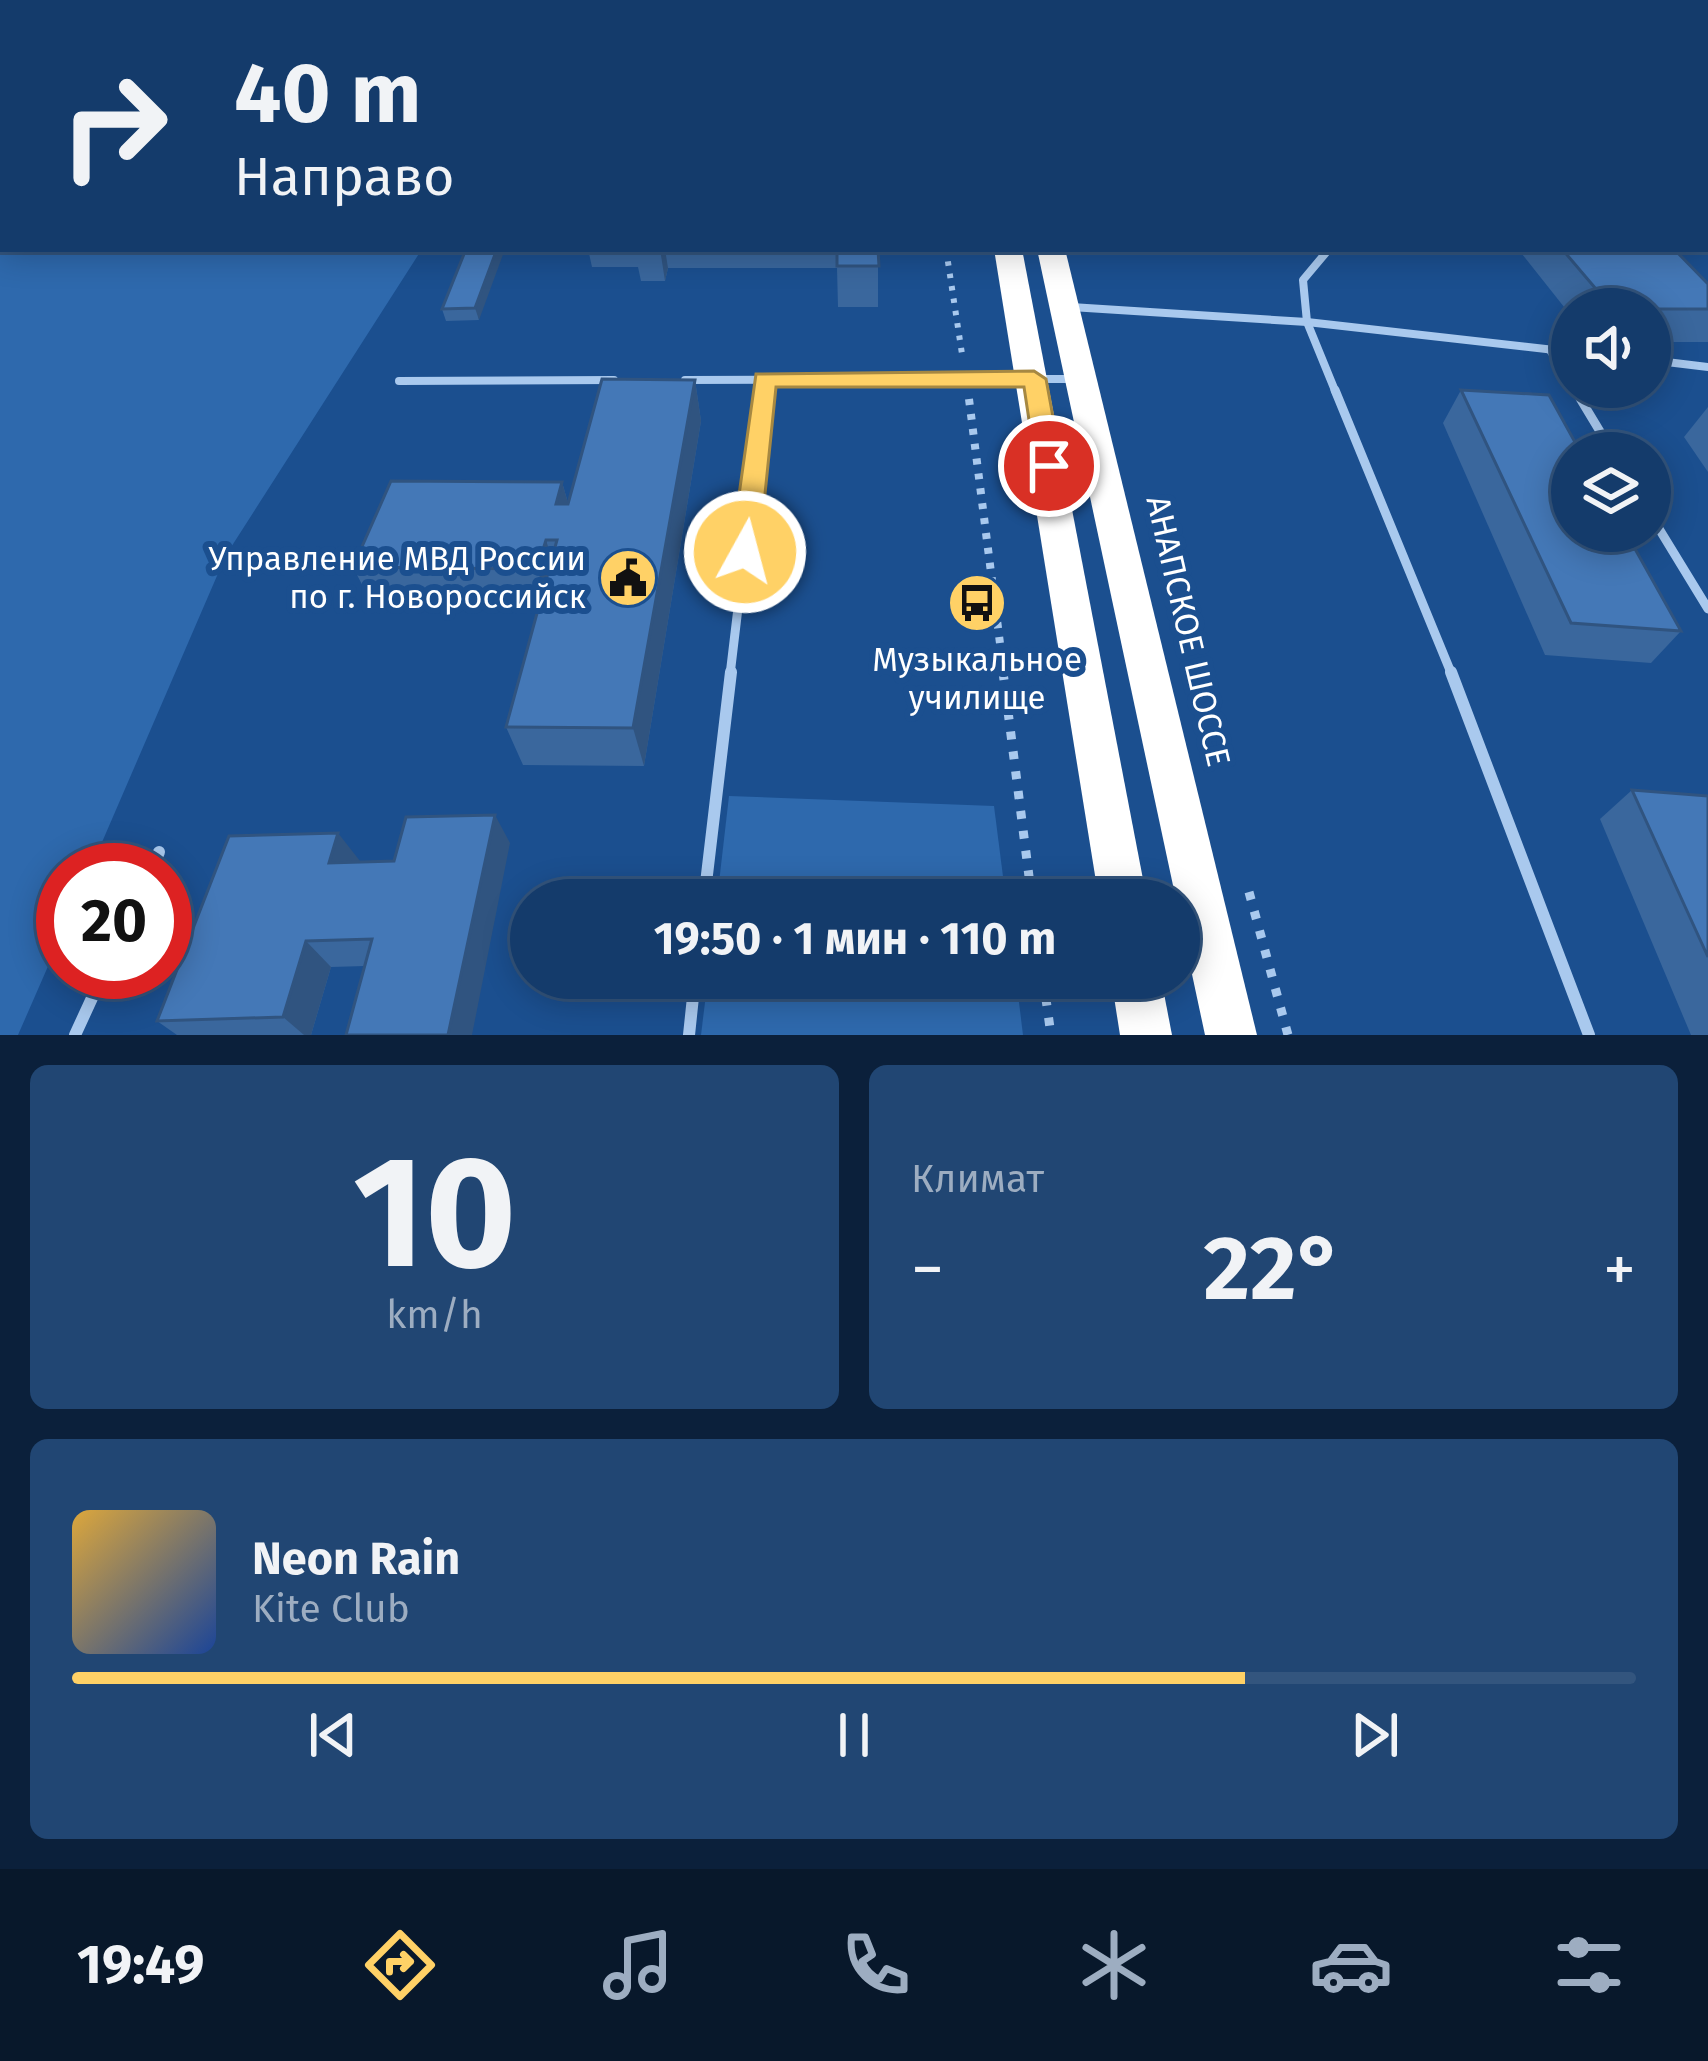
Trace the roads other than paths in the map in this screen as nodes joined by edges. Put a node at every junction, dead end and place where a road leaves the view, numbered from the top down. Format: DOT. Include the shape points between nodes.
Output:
graph roads {
  1 [pos="1009,252"];
  2 [pos="1052,252"];
  3 [pos="1326,252"];
  4 [pos="1065,306"];
  5 [pos="1307,322"];
  6 [pos="1550,350"];
  7 [pos="1671,363"];
  8 [pos="1708,367"];
  9 [pos="1034,379"];
  10 [pos="1082,379"];
  11 [pos="627,380"];
  12 [pos="673,380"];
  13 [pos="765,380"];
  14 [pos="399,381"];
  15 [pos="1671,548"];
  16 [pos="1708,609"];
  17 [pos="706,879"];
  18 [pos="1119,879"];
  19 [pos="92,999"];
  20 [pos="692,999"];
  21 [pos="1140,999"];
  22 [pos="75,1035"];
  23 [pos="688,1035"];
  24 [pos="1146,1035"];
  25 [pos="1231,1035"];
  26 [pos="1589,1035"];
  1 -- 9 [label="highway"];
  2 -- 4 [label="highway, АНАПСКОЕ ШОССЕ"];
  3 -- 5 [label="lane" via="1303,280"];
  4 -- 5 [label="lane"];
  4 -- 10 [label="highway, АНАПСКОЕ ШОССЕ"];
  5 -- 6 [label="lane"];
  5 -- 26 [label="lane"];
  7 -- 8 [label="lane"];
  9 -- 10 [label="lane"];
  9 -- 13 [label="lane"];
  9 -- 18 [label="highway"];
  10 -- 25 [label="highway, АНАПСКОЕ ШОССЕ"];
  11 -- 14 [label="lane"];
  12 -- 13 [label="lane"];
  13 -- 17 [label="lane"];
  15 -- 16 [label="lane"];
  19 -- 22 [label="lane"];
  20 -- 23 [label="lane"];
  21 -- 24 [label="highway"];
}
